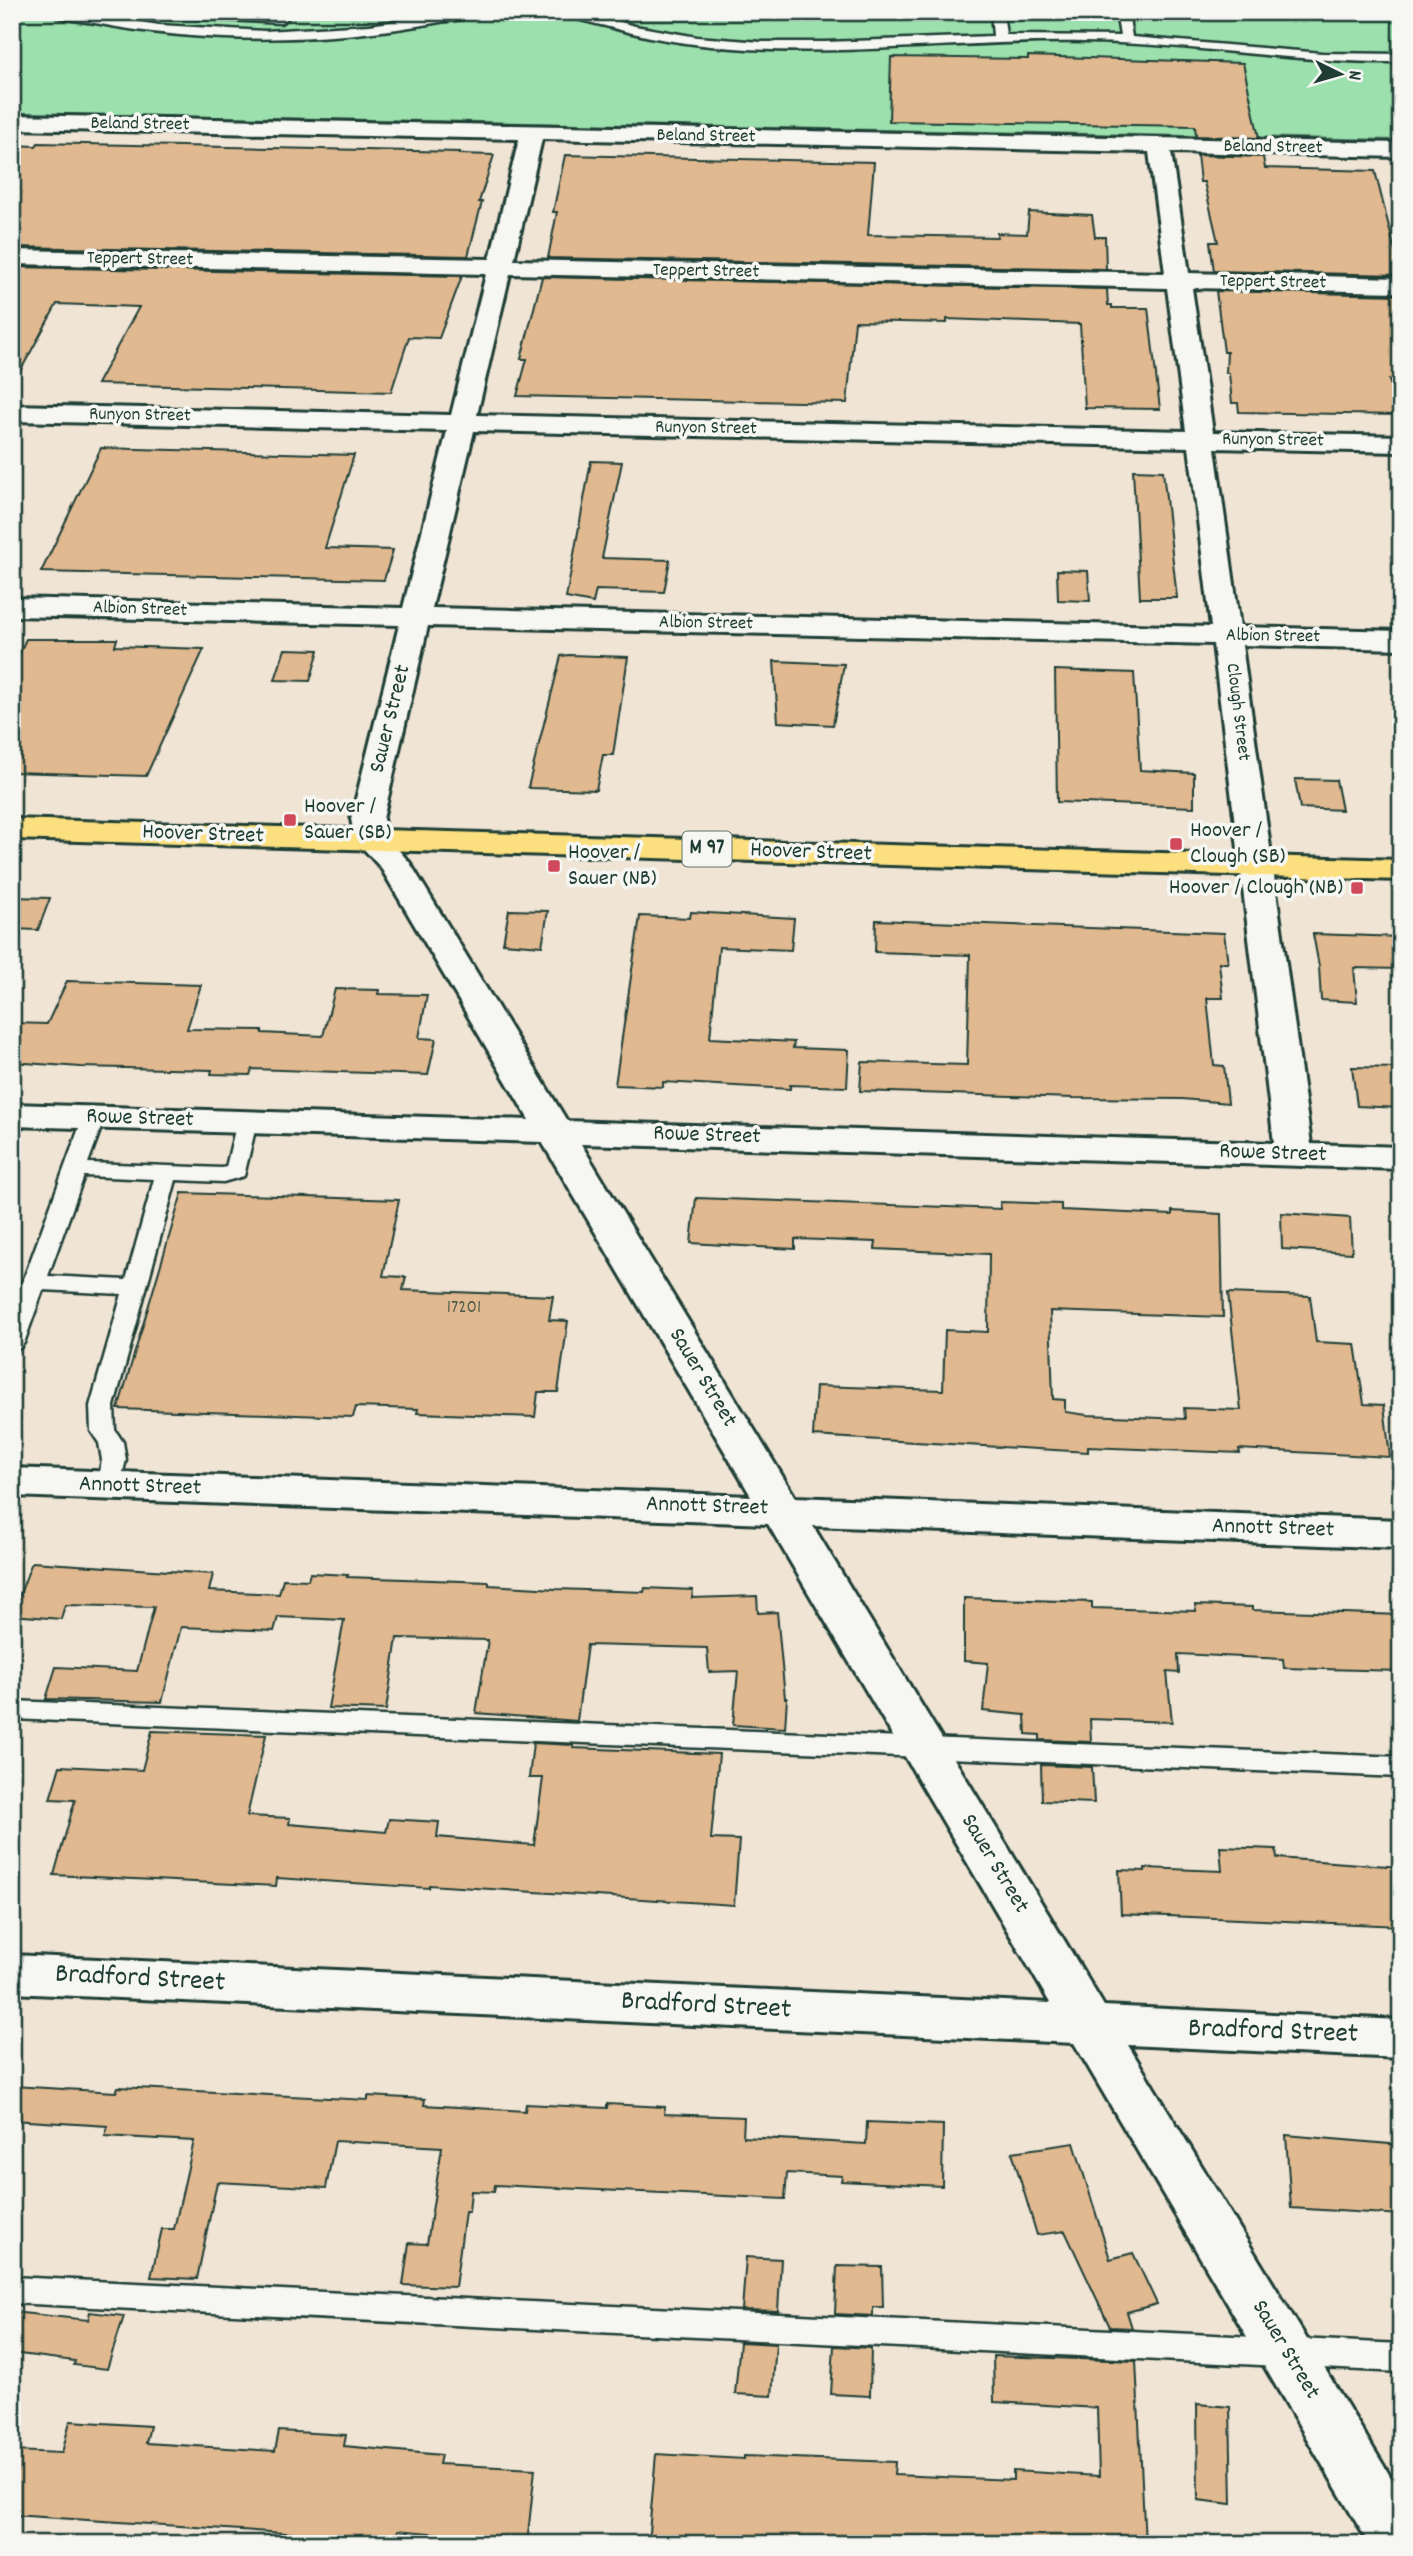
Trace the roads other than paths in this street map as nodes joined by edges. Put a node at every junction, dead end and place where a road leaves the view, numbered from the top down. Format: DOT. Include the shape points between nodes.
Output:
graph roads {
  1 [pos="55,12"];
  2 [pos="159,12"];
  3 [pos="475,12"];
  4 [pos="570,12"];
  5 [pos="997,12"];
  6 [pos="1122,12"];
  7 [pos="292,19"];
  8 [pos="1000,39"];
  9 [pos="1128,41"];
  10 [pos="1401,58"];
  11 [pos="12,122"];
  12 [pos="532,133"];
  13 [pos="1159,146"];
  14 [pos="1401,150"];
  15 [pos="12,257"];
  16 [pos="499,268"];
  17 [pos="1179,281"];
  18 [pos="1401,285"];
  19 [pos="12,413"];
  20 [pos="462,424"];
  21 [pos="1201,440"];
  22 [pos="1401,444"];
  23 [pos="12,607"];
  24 [pos="416,617"];
  25 [pos="1227,636"];
  26 [pos="1401,640"];
  27 [pos="12,830"];
  28 [pos="371,839"];
  29 [pos="1257,866"];
  30 [pos="1401,870"];
  31 [pos="12,1115"];
  32 [pos="94,1118"];
  33 [pos="246,1122"];
  34 [pos="554,1132"];
  35 [pos="1294,1155"];
  36 [pos="1401,1158"];
  37 [pos="77,1169"];
  38 [pos="167,1173"];
  39 [pos="34,1283"];
  40 [pos="135,1287"];
  41 [pos="12,1343"];
  42 [pos="12,1482"];
  43 [pos="109,1485"];
  44 [pos="781,1510"];
  45 [pos="1401,1534"];
  46 [pos="12,1710"];
  47 [pos="924,1746"];
  48 [pos="1401,1767"];
  49 [pos="12,1974"];
  50 [pos="1090,2025"];
  51 [pos="1401,2039"];
  52 [pos="12,2290"];
  53 [pos="1287,2353"];
  54 [pos="1401,2358"];
  55 [pos="1400,2544"];
  1 -- 3 [label="lane" via="146,28 250,34 352,30"];
  2 -- 7 [label="lane"];
  4 -- 8 [label="lane" via="675,40 728,45 871,47"];
  5 -- 8 [label="lane"];
  6 -- 9 [label="lane"];
  8 -- 9 [label="lane"];
  9 -- 10 [label="lane"];
  11 -- 12 [label="street, Beland Street"];
  12 -- 13 [label="street, Beland Street"];
  12 -- 16 [label="street, Sauer Street"];
  13 -- 14 [label="street, Beland Street"];
  13 -- 17 [label="street, Clough Street"];
  15 -- 16 [label="street, Teppert Street"];
  16 -- 17 [label="street, Teppert Street"];
  16 -- 20 [label="street, Sauer Street"];
  17 -- 18 [label="street, Teppert Street"];
  17 -- 21 [label="street, Clough Street"];
  19 -- 20 [label="street, Runyon Street"];
  20 -- 21 [label="street, Runyon Street"];
  20 -- 24 [label="street, Sauer Street"];
  21 -- 22 [label="street, Runyon Street"];
  21 -- 25 [label="street, Clough Street"];
  23 -- 24 [label="street, Albion Street"];
  24 -- 25 [label="street, Albion Street"];
  24 -- 28 [label="street, Sauer Street" via="367,819"];
  25 -- 26 [label="street, Albion Street"];
  25 -- 29 [label="street, Clough Street"];
  27 -- 28 [label="main road, Hoover Street / M 97"];
  28 -- 29 [label="main road, Hoover Street / M 97"];
  28 -- 34 [label="street, Sauer Street" via="394,863"];
  29 -- 30 [label="main road, Hoover Street / M 97"];
  29 -- 35 [label="street, Clough Street"];
  31 -- 32 [label="street, Rowe Street"];
  32 -- 33 [label="street, Rowe Street"];
  32 -- 37 [label="lane"];
  33 -- 34 [label="street, Rowe Street"];
  33 -- 38 [label="lane" via="236,1171 223,1175"];
  34 -- 35 [label="street, Rowe Street"];
  34 -- 44 [label="street, Sauer Street"];
  35 -- 36 [label="street, Rowe Street"];
  37 -- 38 [label="lane"];
  37 -- 39 [label="lane"];
  38 -- 40 [label="lane"];
  39 -- 40 [label="lane"];
  39 -- 41 [label="lane"];
  40 -- 43 [label="lane" via="102,1406 103,1431 111,1442 114,1460"];
  42 -- 43 [label="street, Annott Street"];
  43 -- 44 [label="street, Annott Street"];
  44 -- 45 [label="street, Annott Street"];
  44 -- 47 [label="street, Sauer Street"];
  46 -- 47 [label="lane"];
  47 -- 48 [label="lane"];
  47 -- 50 [label="street, Sauer Street"];
  49 -- 50 [label="street, Bradford Street"];
  50 -- 51 [label="street, Bradford Street"];
  50 -- 53 [label="street, Sauer Street"];
  52 -- 53 [label="lane"];
  53 -- 54 [label="lane"];
  53 -- 55 [label="street, Sauer Street"];
}
